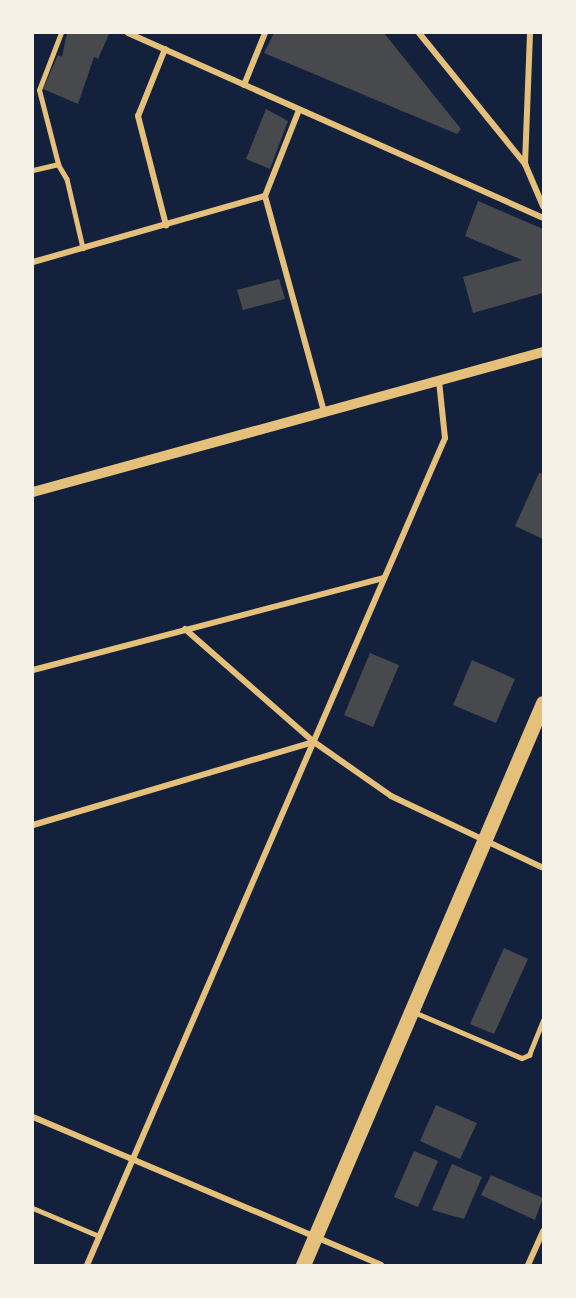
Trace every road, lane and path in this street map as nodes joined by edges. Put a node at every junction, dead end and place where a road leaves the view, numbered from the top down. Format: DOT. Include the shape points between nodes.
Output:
graph roads {
  1 [pos="61,33"];
  2 [pos="128,33"];
  3 [pos="265,33"];
  4 [pos="419,33"];
  5 [pos="530,33"];
  6 [pos="165,49"];
  7 [pos="244,85"];
  8 [pos="299,110"];
  9 [pos="58,164"];
  10 [pos="525,165"];
  11 [pos="33,170"];
  12 [pos="265,196"];
  13 [pos="543,206"];
  14 [pos="543,218"];
  15 [pos="166,225"];
  16 [pos="83,248"];
  17 [pos="33,262"];
  18 [pos="543,352"];
  19 [pos="439,381"];
  20 [pos="324,412"];
  21 [pos="33,492"];
  22 [pos="384,578"];
  23 [pos="185,629"];
  24 [pos="33,670"];
  25 [pos="543,703"];
  26 [pos="314,742"];
  27 [pos="33,825"];
  28 [pos="485,842"];
  29 [pos="543,868"];
  30 [pos="413,1011"];
  31 [pos="543,1021"];
  32 [pos="33,1117"];
  33 [pos="134,1155"];
  34 [pos="33,1208"];
  35 [pos="543,1231"];
  36 [pos="99,1236"];
  37 [pos="316,1236"];
  38 [pos="87,1265"];
  39 [pos="303,1265"];
  40 [pos="381,1265"];
  41 [pos="528,1265"];
  1 -- 9 [label="lane" via="39,90"];
  2 -- 6 [label="street"];
  3 -- 7 [label="street"];
  4 -- 10 [label="street"];
  5 -- 10 [label="street"];
  6 -- 7 [label="street"];
  6 -- 15 [label="street" via="138,116"];
  7 -- 8 [label="street"];
  8 -- 12 [label="street"];
  8 -- 14 [label="street"];
  9 -- 11 [label="lane"];
  9 -- 16 [label="lane" via="67,179"];
  10 -- 13 [label="street"];
  12 -- 15 [label="street"];
  12 -- 20 [label="street"];
  15 -- 16 [label="street"];
  16 -- 17 [label="street"];
  18 -- 19 [label="street"];
  19 -- 20 [label="street"];
  19 -- 22 [label="street" via="445,438"];
  20 -- 21 [label="street"];
  22 -- 23 [label="street"];
  22 -- 26 [label="street"];
  23 -- 24 [label="street"];
  23 -- 26 [label="street"];
  25 -- 28 [label="main road"];
  26 -- 27 [label="street"];
  26 -- 28 [label="street" via="380,789"];
  26 -- 33 [label="street"];
  28 -- 29 [label="street"];
  28 -- 30 [label="main road"];
  30 -- 31 [label="lane" via="522,1058 529,1055"];
  30 -- 37 [label="main road"];
  32 -- 33 [label="street"];
  33 -- 36 [label="street"];
  33 -- 37 [label="street"];
  34 -- 36 [label="lane"];
  35 -- 41 [label="street"];
  36 -- 38 [label="street"];
  37 -- 39 [label="main road"];
  37 -- 40 [label="street"];
}
